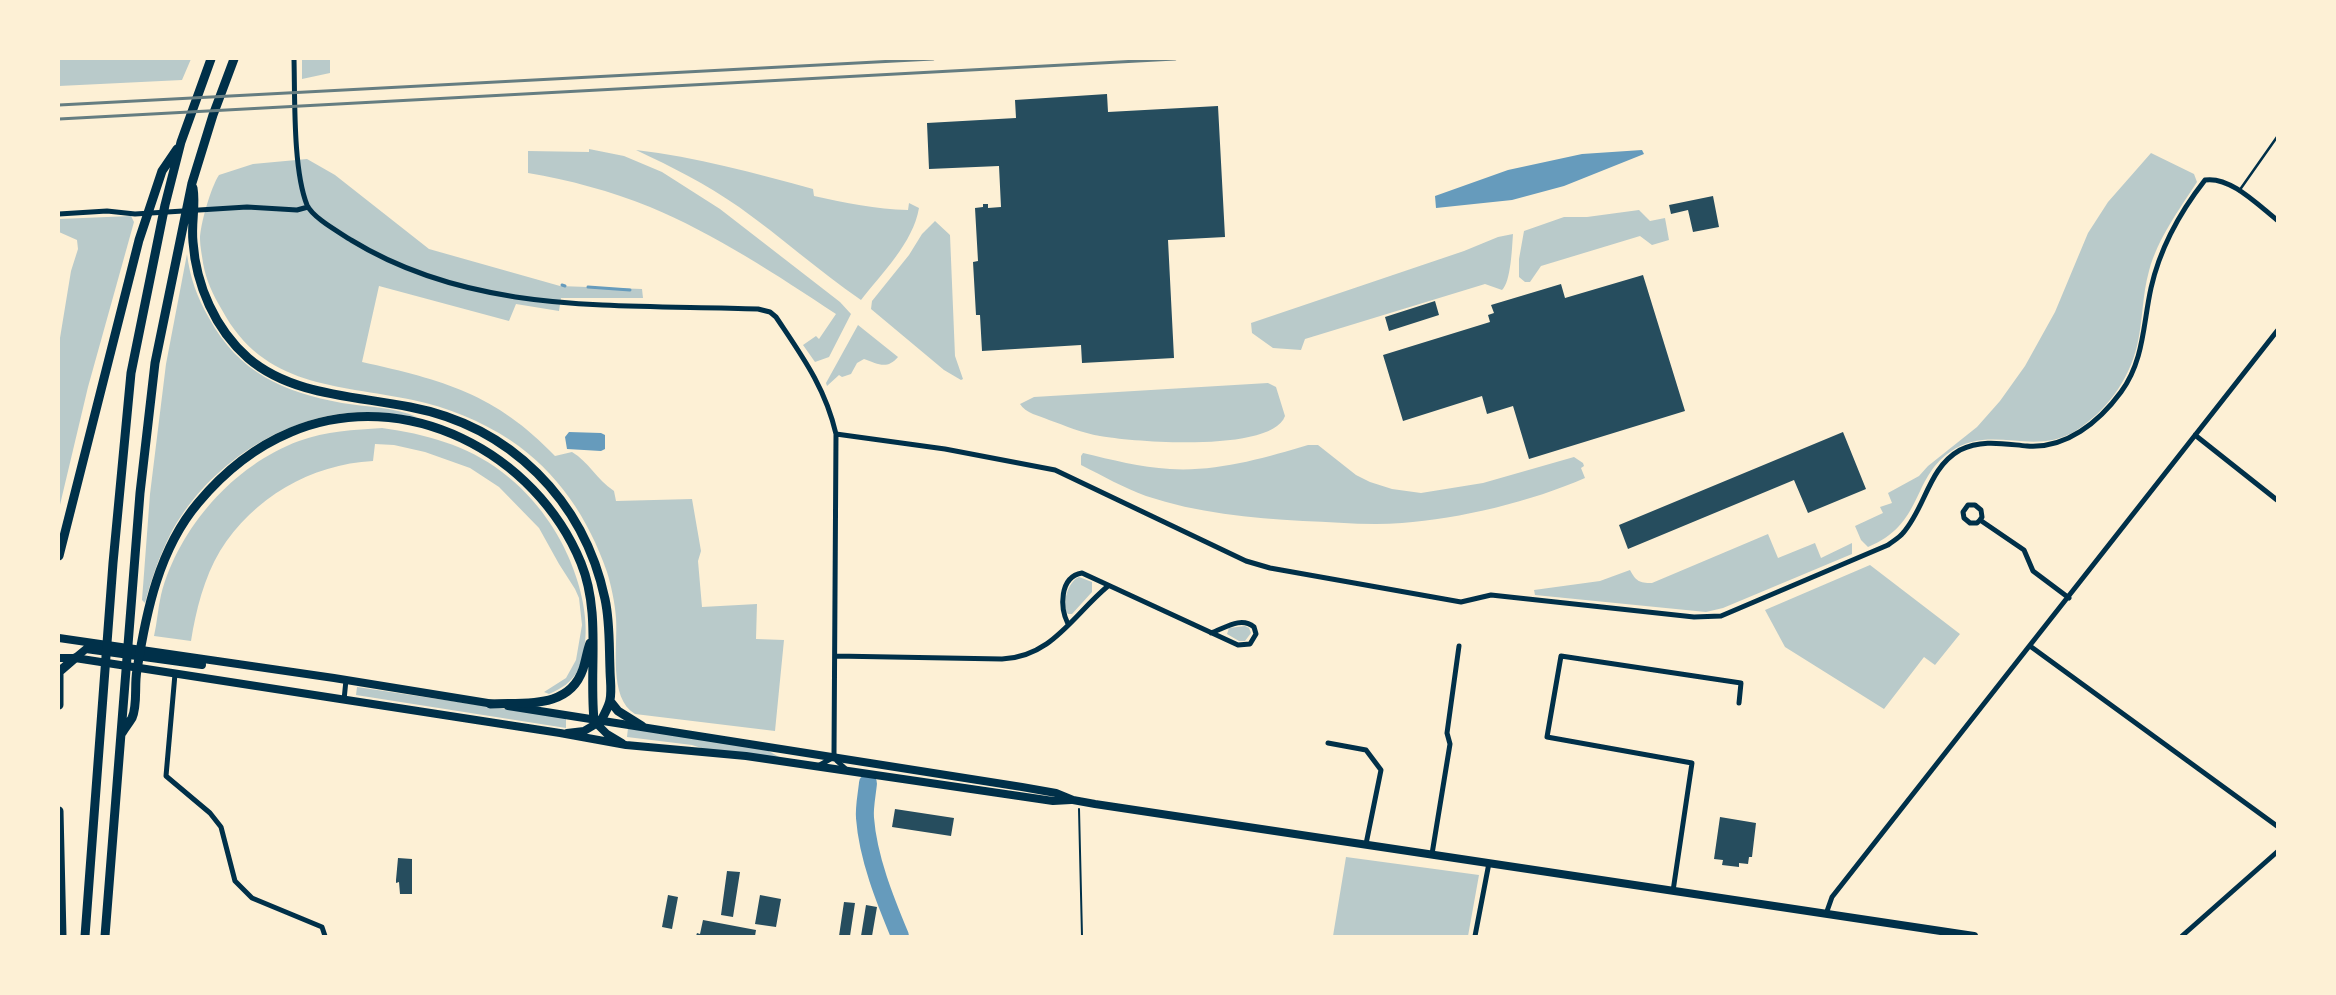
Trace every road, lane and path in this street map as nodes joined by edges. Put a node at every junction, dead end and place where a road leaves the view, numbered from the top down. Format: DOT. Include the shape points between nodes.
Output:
graph roads {
  1 [pos="211,59"];
  2 [pos="234,59"];
  3 [pos="294,59"];
  4 [pos="2277,137"];
  5 [pos="182,142"];
  6 [pos="192,182"];
  7 [pos="2239,191"];
  8 [pos="308,207"];
  9 [pos="59,214"];
  10 [pos="2277,220"];
  11 [pos="2277,331"];
  12 [pos="836,434"];
  13 [pos="2195,435"];
  14 [pos="2277,500"];
  15 [pos="1980,520"];
  16 [pos="59,556"];
  17 [pos="1108,586"];
  18 [pos="2068,598"];
  19 [pos="1068,624"];
  20 [pos="593,630"];
  21 [pos="1211,633"];
  22 [pos="59,638"];
  23 [pos="1459,646"];
  24 [pos="2030,646"];
  25 [pos="835,656"];
  26 [pos="59,658"];
  27 [pos="75,658"];
  28 [pos="231,664"];
  29 [pos="59,670"];
  30 [pos="175,674"];
  31 [pos="346,680"];
  32 [pos="344,700"];
  33 [pos="610,700"];
  34 [pos="1739,703"];
  35 [pos="490,704"];
  36 [pos="59,705"];
  37 [pos="597,722"];
  38 [pos="642,726"];
  39 [pos="122,733"];
  40 [pos="560,733"];
  41 [pos="1328,743"];
  42 [pos="626,745"];
  43 [pos="834,757"];
  44 [pos="818,766"];
  45 [pos="847,770"];
  46 [pos="1076,801"];
  47 [pos="59,811"];
  48 [pos="2277,826"];
  49 [pos="1366,844"];
  50 [pos="2277,852"];
  51 [pos="1432,854"];
  52 [pos="1489,863"];
  53 [pos="1673,891"];
  54 [pos="1826,914"];
  55 [pos="62,936"];
  56 [pos="85,936"];
  57 [pos="105,936"];
  58 [pos="325,936"];
  59 [pos="1082,936"];
  60 [pos="1475,936"];
  61 [pos="1974,936"];
  62 [pos="2182,936"];
  1 -- 5 [label="highway"];
  2 -- 6 [label="highway"];
  3 -- 8 [label="street" via="299,173"];
  4 -- 7 [label="lane"];
  5 -- 16 [label="highway" via="162,171 139,240"];
  5 -- 56 [label="highway" via="131,373"];
  6 -- 33 [label="highway" via="196,204 192,240 203,291 222,327 250,360 276,375 316,390 412,407 484,432 531,466 569,509 600,576 609,616"];
  6 -- 39 [label="highway" via="155,363 140,493"];
  7 -- 10 [label="street"];
  7 -- 12 [label="street" via="2220,180 2205,180 2191,198 2172,230 2157,266 2136,366 2122,392 2090,426 2050,445 1988,442 1960,451 1940,468 1903,534 1888,545 1721,616 1694,617 1491,595 1461,602 1270,568 1246,561 1055,470 945,449"];
  8 -- 9 [label="street" via="297,210 247,207 135,214 108,211"];
  8 -- 12 [label="street" via="326,224 374,254 436,280 473,290 574,304 770,312 817,379"];
  11 -- 13 [label="street"];
  12 -- 25 [label="street"];
  13 -- 14 [label="street"];
  13 -- 18 [label="street"];
  15 -- 18 [label="street" via="2024,550 2033,571"];
  17 -- 19 [label="street"];
  17 -- 19 [label="street" via="1082,573 1069,578 1062,612"];
  17 -- 21 [label="street"];
  18 -- 24 [label="street"];
  19 -- 25 [label="street" via="1054,639 1020,658"];
  20 -- 35 [label="highway" via="583,670 562,695 531,704"];
  20 -- 37 [label="highway"];
  20 -- 39 [label="highway" via="588,584 569,537 530,484 504,462 474,443 443,430 382,417 320,423 260,448 228,471 196,504 175,537 158,574 145,624 132,717"];
  21 -- 21 [label="street" via="1244,646 1252,643 1256,634 1254,627 1244,622"];
  22 -- 28 [label="main road"];
  23 -- 51 [label="street" via="1447,733 1450,744"];
  24 -- 48 [label="street"];
  24 -- 54 [label="street" via="1832,897"];
  25 -- 43 [label="street"];
  26 -- 27 [label="main road"];
  27 -- 28 [label="main road" via="86,649 216,667"];
  27 -- 29 [label="highway"];
  27 -- 30 [label="main road"];
  28 -- 31 [label="main road"];
  29 -- 36 [label="highway"];
  30 -- 32 [label="main road"];
  30 -- 58 [label="street" via="166,776 210,813 221,827 234,881 252,898 322,927"];
  31 -- 32 [label="street"];
  31 -- 35 [label="main road"];
  32 -- 40 [label="main road"];
  33 -- 37 [label="highway"];
  33 -- 38 [label="highway" via="618,711"];
  34 -- 53 [label="street" via="1742,683 1561,656 1547,737 1692,763"];
  35 -- 37 [label="main road"];
  37 -- 38 [label="main road"];
  37 -- 40 [label="main road" via="584,731"];
  37 -- 42 [label="main road" via="607,734"];
  38 -- 43 [label="main road"];
  39 -- 57 [label="highway"];
  40 -- 42 [label="main road"];
  41 -- 49 [label="street" via="1366,750 1380,770"];
  42 -- 44 [label="main road"];
  43 -- 44 [label="street"];
  43 -- 45 [label="street"];
  43 -- 46 [label="main road" via="1046,791"];
  44 -- 45 [label="main road"];
  45 -- 46 [label="main road" via="1053,801"];
  46 -- 49 [label="main road"];
  46 -- 59 [label="path"];
  47 -- 55 [label="highway"];
  49 -- 51 [label="main road"];
  50 -- 62 [label="street"];
  51 -- 52 [label="main road"];
  52 -- 53 [label="main road"];
  52 -- 60 [label="street"];
  53 -- 54 [label="main road"];
  54 -- 61 [label="main road"];
}
